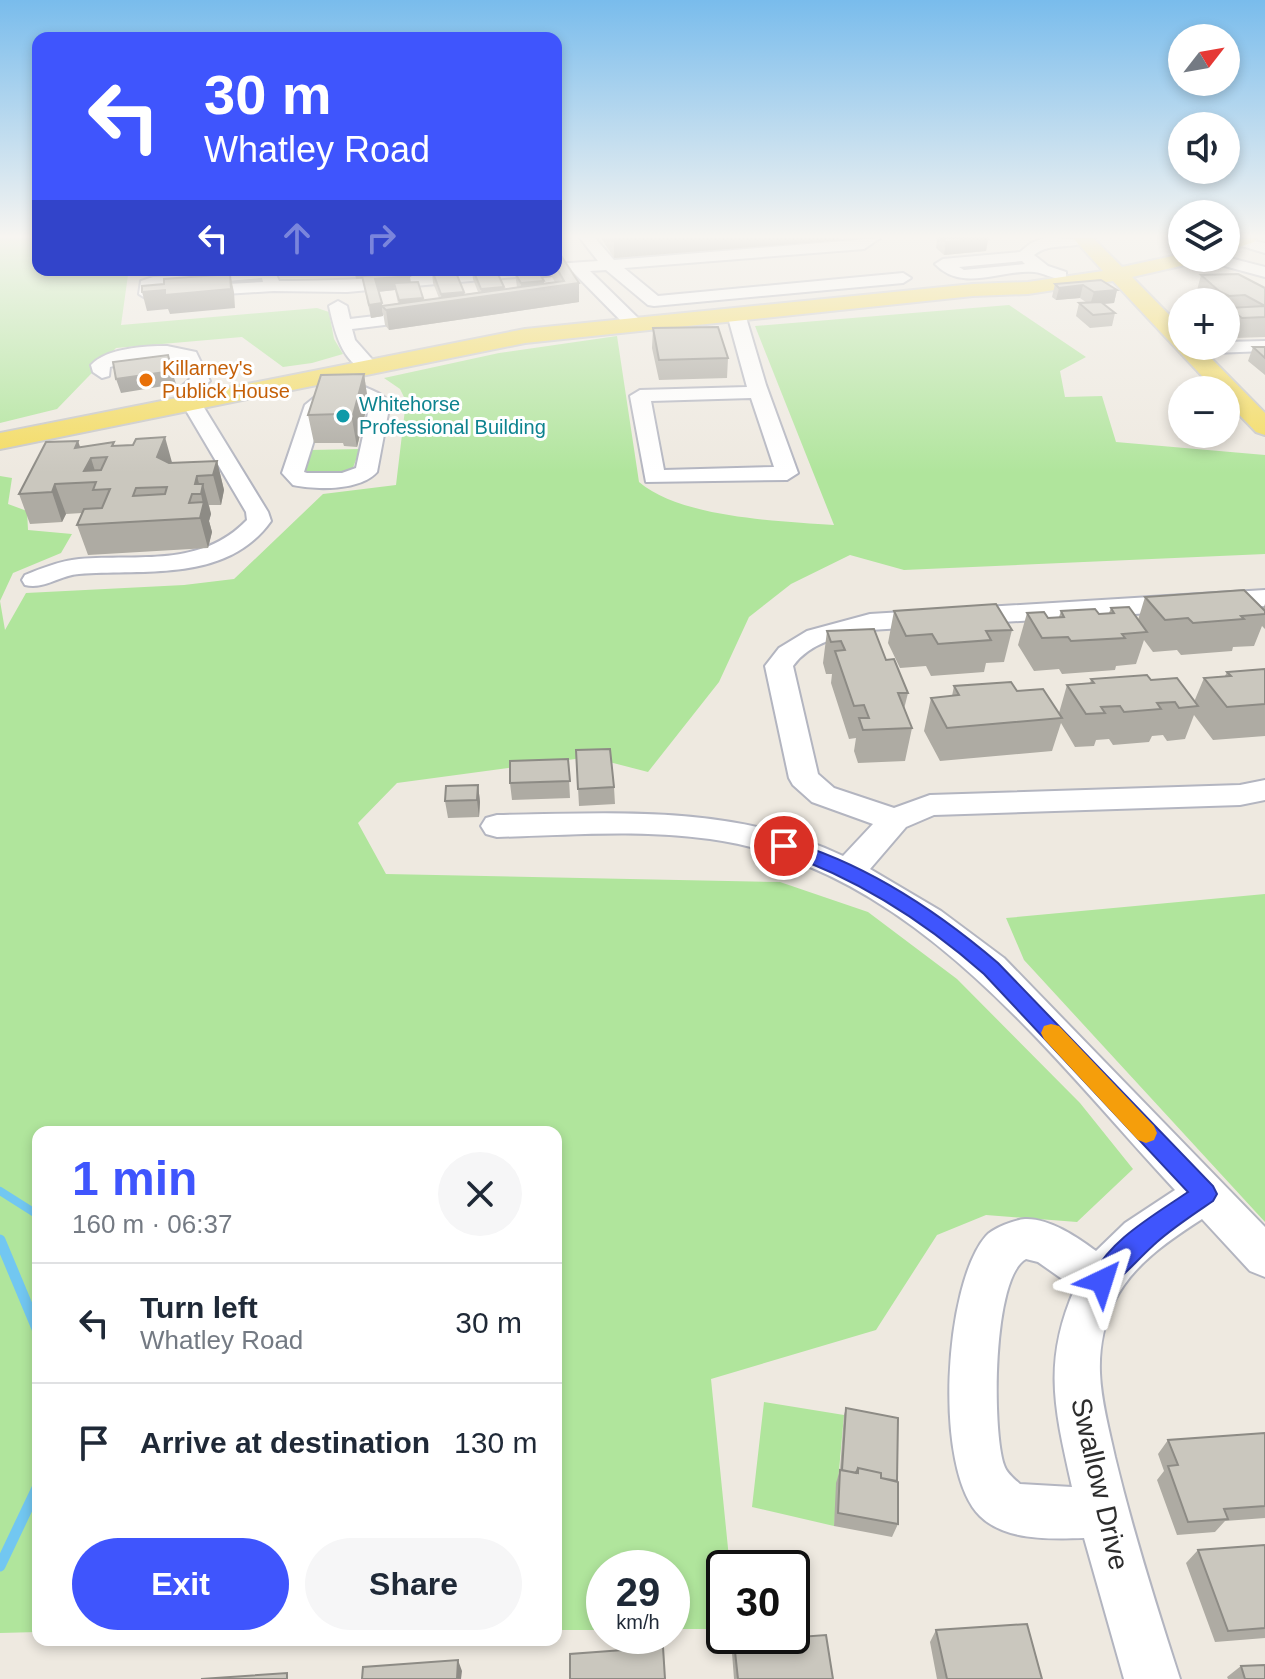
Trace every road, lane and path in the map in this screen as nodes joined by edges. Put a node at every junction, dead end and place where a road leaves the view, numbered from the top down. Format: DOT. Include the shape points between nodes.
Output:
graph roads {
  1 [pos="341,316"];
  2 [pos="360,316"];
  3 [pos="416,316"];
  4 [pos="638,316"];
  5 [pos="712,316"];
  6 [pos="737,316"];
  7 [pos="395,319"];
  8 [pos="361,323"];
  9 [pos="644,323"];
  10 [pos="340,325"];
  11 [pos="1240,346"];
  12 [pos="1265,346"];
  13 [pos="1200,360"];
  14 [pos="395,361"];
  15 [pos="369,366"];
  16 [pos="102,372"];
  17 [pos="329,382"];
  18 [pos="758,392"];
  19 [pos="195,401"];
  20 [pos="1265,427"];
  21 [pos="0,441"];
  22 [pos="220,451"];
  23 [pos="238,480"];
  24 [pos="34,580"];
  25 [pos="1265,598"];
  26 [pos="1265,790"];
  27 [pos="895,820"];
  28 [pos="497,826"];
  29 [pos="847,873"];
  30 [pos="1205,1194"];
  31 [pos="1265,1257"];
  32 [pos="1102,1281"];
  33 [pos="1102,1512"];
  34 [pos="1152,1679"];
  1 -- 10 [label="street"];
  2 -- 8 [label="street"];
  3 -- 7 [label="street"];
  4 -- 9 [label="street"];
  5 -- 9 [label="main road"];
  6 -- 18 [label="street"];
  7 -- 8 [label="street"];
  8 -- 10 [label="street"];
  8 -- 14 [label="street" via="374,346"];
  9 -- 14 [label="main road" via="525,336"];
  10 -- 15 [label="street" via="346,341"];
  11 -- 12 [label="street"];
  13 -- 20 [label="main road"];
  14 -- 15 [label="main road"];
  15 -- 17 [label="main road"];
  16 -- 19 [label="street" via="100,365 119,357 175,351 189,356 200,381 192,386"];
  17 -- 17 [label="street" via="380,403 366,472 345,480 301,480 293,473 315,405"];
  17 -- 19 [label="main road"];
  18 -- 18 [label="street" via="787,473 654,477 640,396"];
  19 -- 21 [label="main road"];
  19 -- 22 [label="street"];
  22 -- 23 [label="street"];
  22 -- 23 [label="street" via="204,471"];
  23 -- 24 [label="street" via="259,521 231,550 162,564 70,567"];
  25 -- 27 [label="street" via="902,618 848,627 794,647 779,666 804,778 823,795"];
  26 -- 27 [label="street" via="949,803"];
  27 -- 29 [label="street"];
  28 -- 29 [label="street" via="647,823 711,828 814,856"];
  29 -- 30 [label="street" via="921,913 991,968"];
  30 -- 31 [label="street"];
  30 -- 32 [label="street, Swallow Drive" via="1152,1230 1111,1266"];
  32 -- 33 [label="street, Swallow Drive" via="1090,1302 1077,1378"];
  32 -- 33 [label="street" via="1039,1242 1011,1242 1002,1249 982,1295 972,1378 979,1465 994,1494 1019,1510"];
  33 -- 34 [label="street, Swallow Drive"];
}
